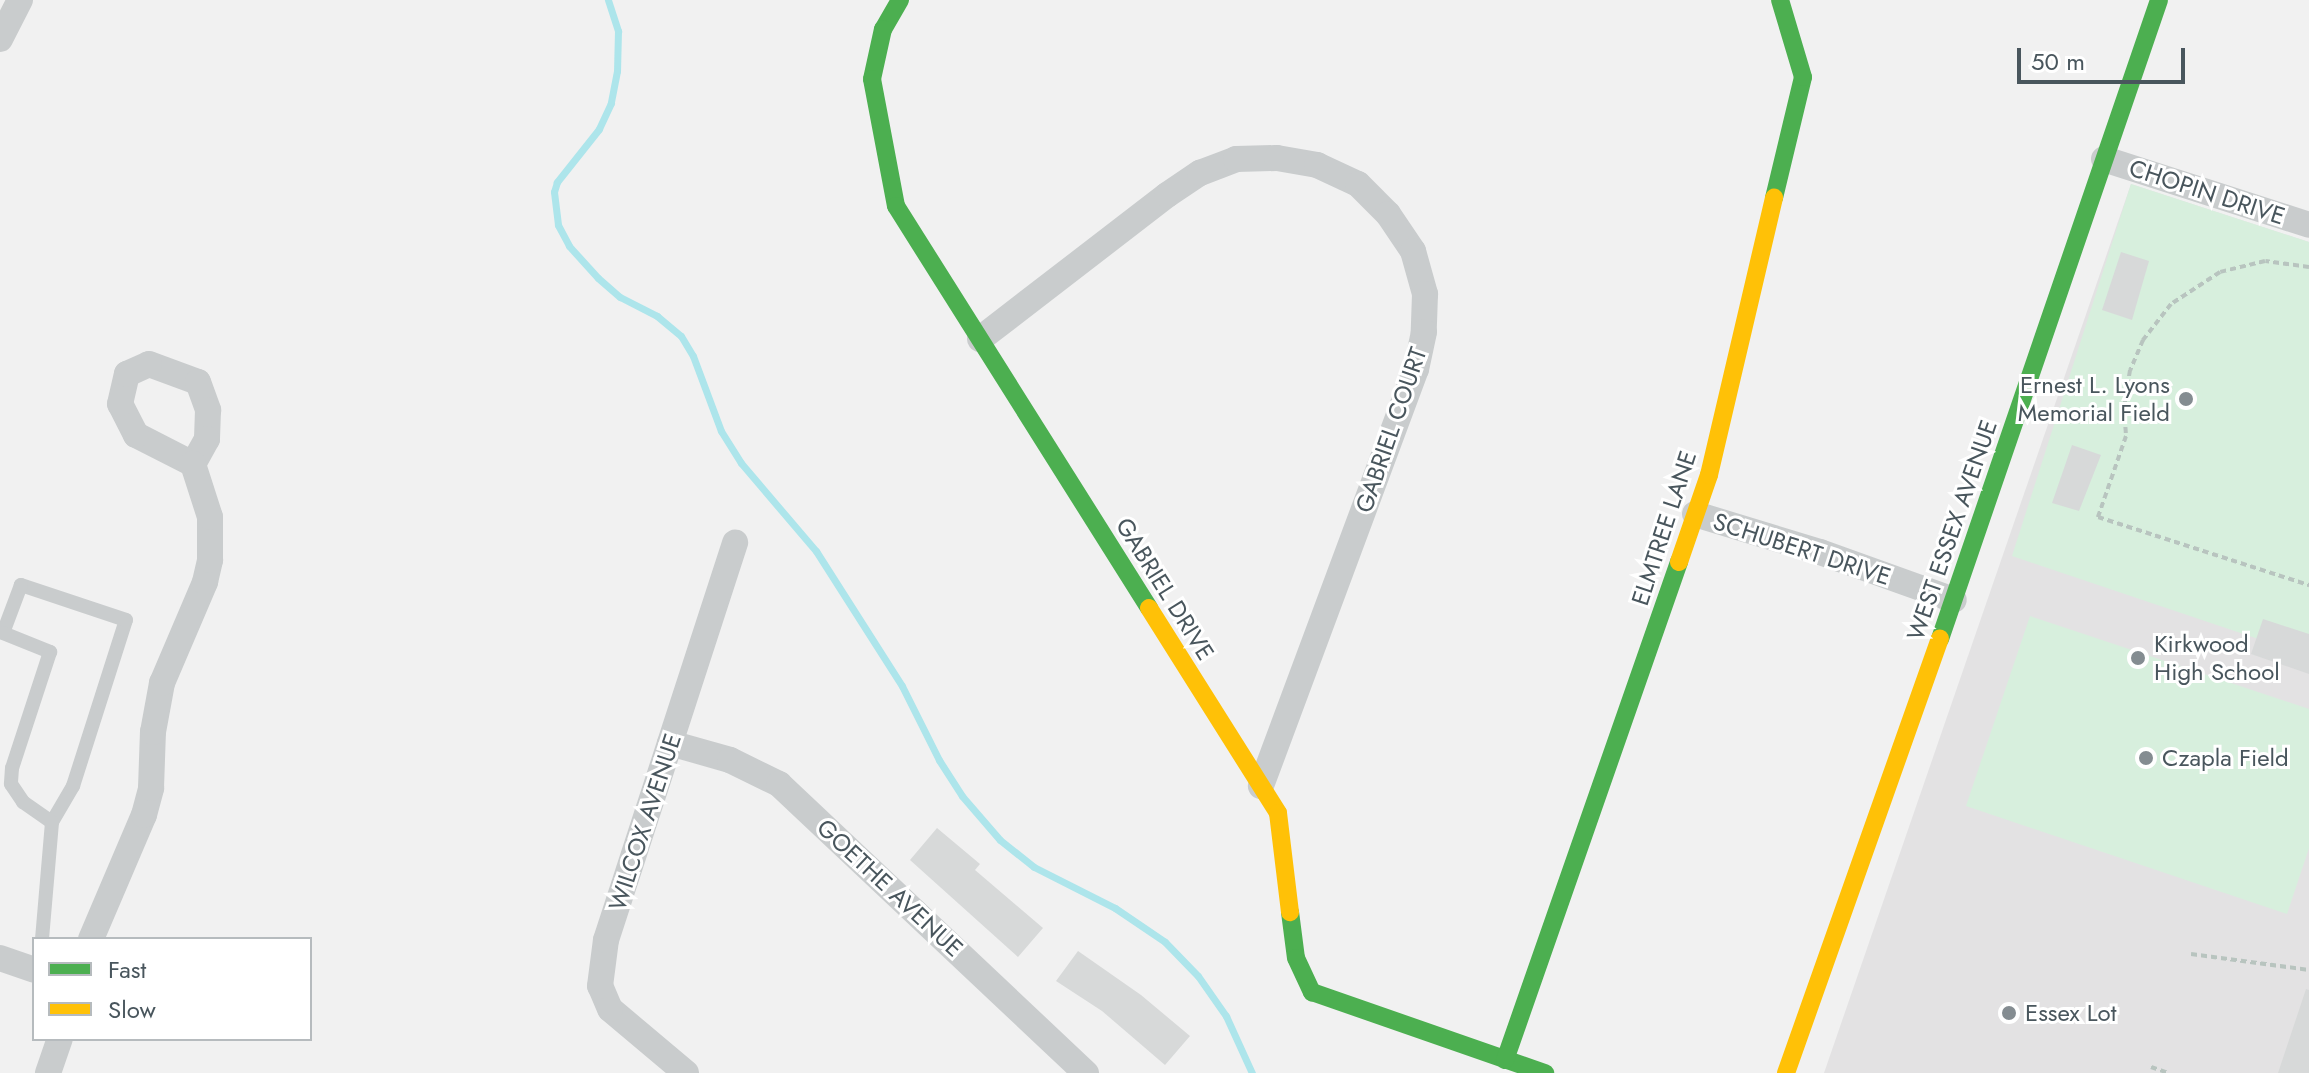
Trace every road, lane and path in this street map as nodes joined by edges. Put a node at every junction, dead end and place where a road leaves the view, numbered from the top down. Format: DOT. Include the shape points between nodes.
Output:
graph roads {
  1 [pos="20,0"];
  2 [pos="900,0"];
  3 [pos="1780,0"];
  4 [pos="2159,0"];
  5 [pos="0,39"];
  6 [pos="2104,159"];
  7 [pos="2309,225"];
  8 [pos="2309,267"];
  9 [pos="980,339"];
  10 [pos="193,464"];
  11 [pos="1695,514"];
  12 [pos="735,542"];
  13 [pos="2309,585"];
  14 [pos="1954,600"];
  15 [pos="670,743"];
  16 [pos="1261,786"];
  17 [pos="52,822"];
  18 [pos="42,937"];
  19 [pos="92,937"];
  20 [pos="2191,954"];
  21 [pos="0,958"];
  22 [pos="32,968"];
  23 [pos="2309,970"];
  24 [pos="59,1041"];
  25 [pos="1505,1060"];
  26 [pos="2151,1067"];
  27 [pos="48,1073"];
  28 [pos="686,1073"];
  29 [pos="1086,1073"];
  30 [pos="1545,1073"];
  31 [pos="1786,1073"];
  32 [pos="2168,1073"];
  1 -- 5 [label="street"];
  2 -- 9 [label="street, GABRIEL DRIVE" via="883,29 872,79 896,206"];
  3 -- 11 [label="street, ELMTREE LANE" via="1803,77 1709,475"];
  4 -- 6 [label="street, WEST ESSEX AVENUE"];
  6 -- 7 [label="street, CHOPIN DRIVE"];
  6 -- 14 [label="street, WEST ESSEX AVENUE"];
  8 -- 13 [label="path" via="2265,261 2220,272 2171,304 2143,340 2130,370 2126,436 2098,517"];
  9 -- 16 [label="street, GABRIEL DRIVE"];
  9 -- 16 [label="street, GABRIEL COURT" via="1167,195 1200,173 1236,159 1277,158 1317,165 1358,184 1388,214 1413,251 1425,294 1416,369"];
  10 -- 19 [label="street" via="210,517 210,560 162,683 144,815"];
  11 -- 14 [label="street, SCHUBERT DRIVE"];
  11 -- 25 [label="street, ELMTREE LANE"];
  12 -- 15 [label="street, WILCOX AVENUE"];
  14 -- 31 [label="street, WEST ESSEX AVENUE"];
  15 -- 28 [label="street, WILCOX AVENUE" via="606,940 600,986 610,1009"];
  15 -- 29 [label="street, GOETHE AVENUE" via="730,760 779,784"];
  16 -- 25 [label="street, GABRIEL DRIVE" via="1278,813 1296,958 1312,992"];
  17 -- 17 [label="lane" via="73,786 126,620 21,585 3,633 50,652 11,784 23,802"];
  17 -- 18 [label="lane"];
  20 -- 23 [label="path"];
  21 -- 22 [label="street"];
  24 -- 27 [label="street"];
  25 -- 30 [label="street, GABRIEL DRIVE"];
  26 -- 32 [label="path"];
}
